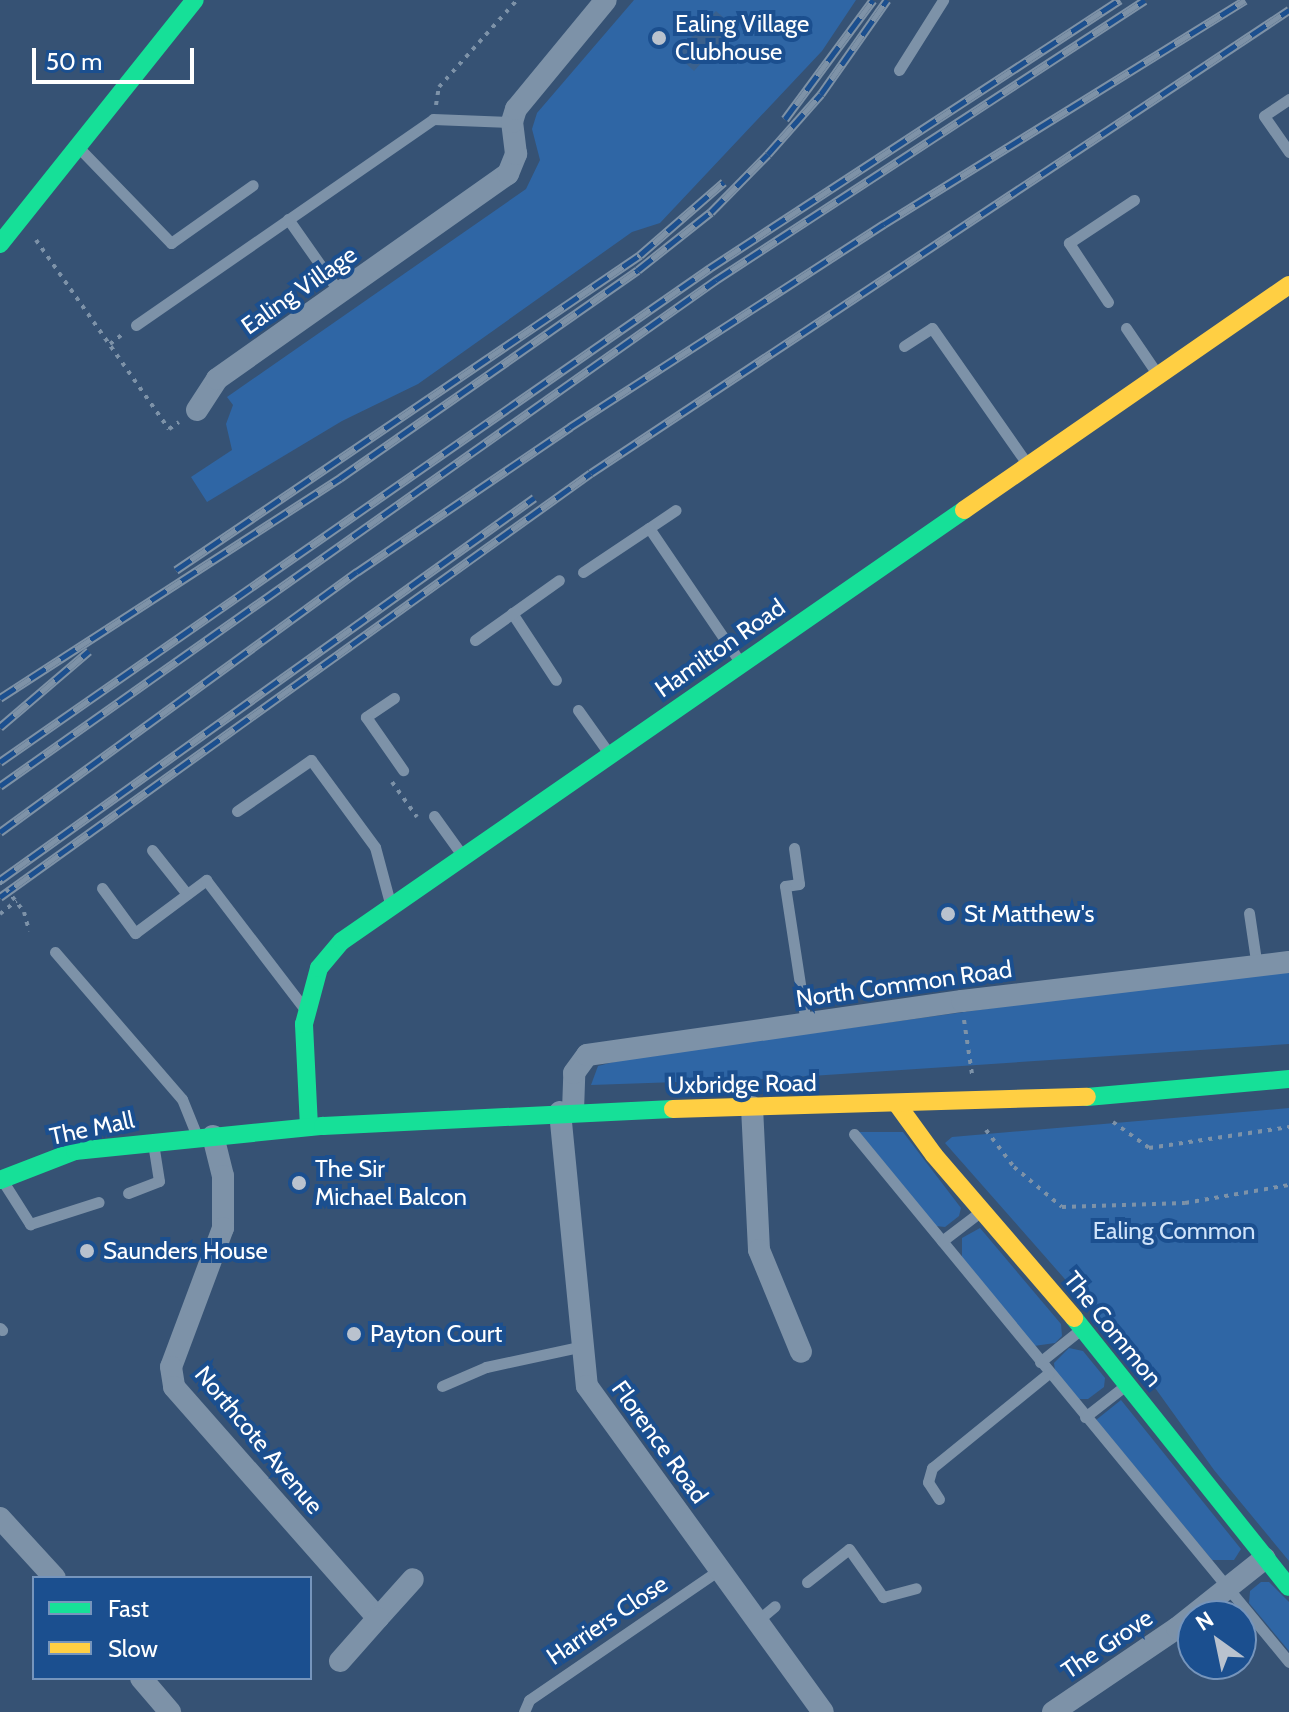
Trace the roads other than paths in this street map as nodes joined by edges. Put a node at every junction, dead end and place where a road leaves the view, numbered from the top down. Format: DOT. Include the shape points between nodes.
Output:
graph roads {
  1 [pos="195,0"];
  2 [pos="606,0"];
  3 [pos="943,0"];
  4 [pos="899,70"];
  5 [pos="1289,99"];
  6 [pos="512,122"];
  7 [pos="78,147"];
  8 [pos="1289,152"];
  9 [pos="253,185"];
  10 [pos="1134,200"];
  11 [pos="288,219"];
  12 [pos="0,244"];
  13 [pos="1289,285"];
  14 [pos="340,293"];
  15 [pos="1108,302"];
  16 [pos="136,325"];
  17 [pos="1126,328"];
  18 [pos="904,346"];
  19 [pos="1158,375"];
  20 [pos="197,410"];
  21 [pos="1028,465"];
  22 [pos="676,510"];
  23 [pos="649,528"];
  24 [pos="583,572"];
  25 [pos="559,580"];
  26 [pos="512,613"];
  27 [pos="475,640"];
  28 [pos="741,662"];
  29 [pos="556,680"];
  30 [pos="394,698"];
  31 [pos="578,710"];
  32 [pos="610,754"];
  33 [pos="403,770"];
  34 [pos="237,811"];
  35 [pos="434,816"];
  36 [pos="794,848"];
  37 [pos="152,850"];
  38 [pos="463,857"];
  39 [pos="102,888"];
  40 [pos="187,894"];
  41 [pos="390,906"];
  42 [pos="1249,913"];
  43 [pos="55,952"];
  44 [pos="1289,962"];
  45 [pos="1257,967"];
  46 [pos="307,1012"];
  47 [pos="806,1023"];
  48 [pos="1289,1079"];
  49 [pos="897,1104"];
  50 [pos="752,1107"];
  51 [pos="567,1112"];
  52 [pos="309,1127"];
  53 [pos="854,1134"];
  54 [pos="205,1136"];
  55 [pos="153,1140"];
  56 [pos="1,1180"];
  57 [pos="128,1193"];
  58 [pos="99,1202"];
  59 [pos="982,1210"];
  60 [pos="942,1241"];
  61 [pos="1083,1328"];
  62 [pos="583,1346"];
  63 [pos="801,1352"];
  64 [pos="1040,1362"];
  65 [pos="1049,1373"];
  66 [pos="1127,1385"];
  67 [pos="442,1386"];
  68 [pos="1085,1417"];
  69 [pos="939,1499"];
  70 [pos="0,1518"];
  71 [pos="1265,1558"];
  72 [pos="720,1569"];
  73 [pos="53,1576"];
  74 [pos="413,1579"];
  75 [pos="807,1582"];
  76 [pos="1289,1587"];
  77 [pos="916,1588"];
  78 [pos="1227,1589"];
  79 [pos="775,1606"];
  80 [pos="378,1618"];
  81 [pos="757,1621"];
  82 [pos="340,1661"];
  83 [pos="1289,1662"];
  84 [pos="143,1680"];
  85 [pos="170,1712"];
  86 [pos="524,1712"];
  87 [pos="823,1712"];
  88 [pos="1053,1712"];
  1 -- 7 [label="street"];
  2 -- 6 [label="street" via="525,96"];
  3 -- 4 [label="lane"];
  5 -- 8 [label="lane" via="1264,116"];
  6 -- 11 [label="lane" via="433,119"];
  6 -- 14 [label="street, Ealing Village" via="516,154 508,174"];
  7 -- 9 [label="lane" via="171,243"];
  7 -- 12 [label="street"];
  10 -- 15 [label="lane" via="1069,243"];
  11 -- 14 [label="lane"];
  11 -- 16 [label="lane"];
  13 -- 19 [label="street, Hamilton Road"];
  14 -- 20 [label="street, Ealing Village" via="217,379"];
  17 -- 19 [label="lane"];
  18 -- 21 [label="lane" via="932,328"];
  19 -- 21 [label="street, Hamilton Road"];
  21 -- 28 [label="street, Hamilton Road"];
  22 -- 23 [label="lane"];
  23 -- 24 [label="lane"];
  23 -- 28 [label="lane"];
  25 -- 26 [label="lane"];
  26 -- 27 [label="lane"];
  26 -- 29 [label="lane"];
  28 -- 32 [label="street, Hamilton Road"];
  30 -- 33 [label="lane" via="366,717"];
  31 -- 32 [label="lane"];
  32 -- 38 [label="street, Hamilton Road"];
  34 -- 41 [label="lane" via="311,760 375,847"];
  35 -- 38 [label="lane"];
  36 -- 47 [label="lane" via="799,884 785,886"];
  37 -- 40 [label="lane"];
  38 -- 41 [label="street, Hamilton Road"];
  39 -- 40 [label="lane" via="135,933"];
  40 -- 46 [label="lane" via="206,880"];
  41 -- 46 [label="street, Hamilton Road" via="342,941 319,968"];
  42 -- 45 [label="lane"];
  43 -- 54 [label="lane" via="182,1099"];
  44 -- 45 [label="street, North Common Road"];
  45 -- 47 [label="street, North Common Road"];
  46 -- 52 [label="street, Hamilton Road" via="303,1045"];
  47 -- 51 [label="street, North Common Road" via="587,1055 574,1073"];
  48 -- 49 [label="street, Uxbridge Road" via="1062,1099"];
  49 -- 50 [label="street, Uxbridge Road"];
  49 -- 59 [label="street, The Common"];
  50 -- 51 [label="street, Uxbridge Road"];
  50 -- 63 [label="street" via="759,1250"];
  51 -- 52 [label="street, Uxbridge Road"];
  51 -- 62 [label="street, Florence Road"];
  52 -- 54 [label="street, Uxbridge Road"];
  53 -- 60 [label="lane"];
  54 -- 55 [label="street, The Mall"];
  54 -- 80 [label="street, Northcote Avenue" via="223,1176 223,1228 171,1367 174,1387"];
  55 -- 56 [label="street, The Mall" via="75,1151"];
  55 -- 57 [label="lane" via="159,1181"];
  56 -- 58 [label="lane" via="30,1224"];
  59 -- 60 [label="lane"];
  59 -- 61 [label="street, The Common"];
  60 -- 64 [label="lane"];
  61 -- 64 [label="lane"];
  61 -- 66 [label="street, The Common"];
  62 -- 67 [label="lane" via="486,1367"];
  62 -- 72 [label="street, Florence Road" via="587,1386"];
  64 -- 65 [label="lane"];
  65 -- 68 [label="lane"];
  65 -- 69 [label="lane" via="932,1468 928,1482"];
  66 -- 68 [label="lane"];
  66 -- 71 [label="street, The Common"];
  68 -- 78 [label="lane"];
  70 -- 73 [label="street"];
  71 -- 76 [label="street, The Common"];
  71 -- 78 [label="street, The Grove"];
  72 -- 81 [label="street, Florence Road"];
  72 -- 86 [label="lane, Harriers Close" via="529,1700"];
  74 -- 80 [label="street"];
  75 -- 77 [label="lane" via="849,1549 883,1597"];
  78 -- 83 [label="lane"];
  78 -- 88 [label="street, The Grove"];
  79 -- 81 [label="lane"];
  80 -- 82 [label="street"];
  81 -- 87 [label="street, Florence Road"];
  84 -- 85 [label="street"];
}
